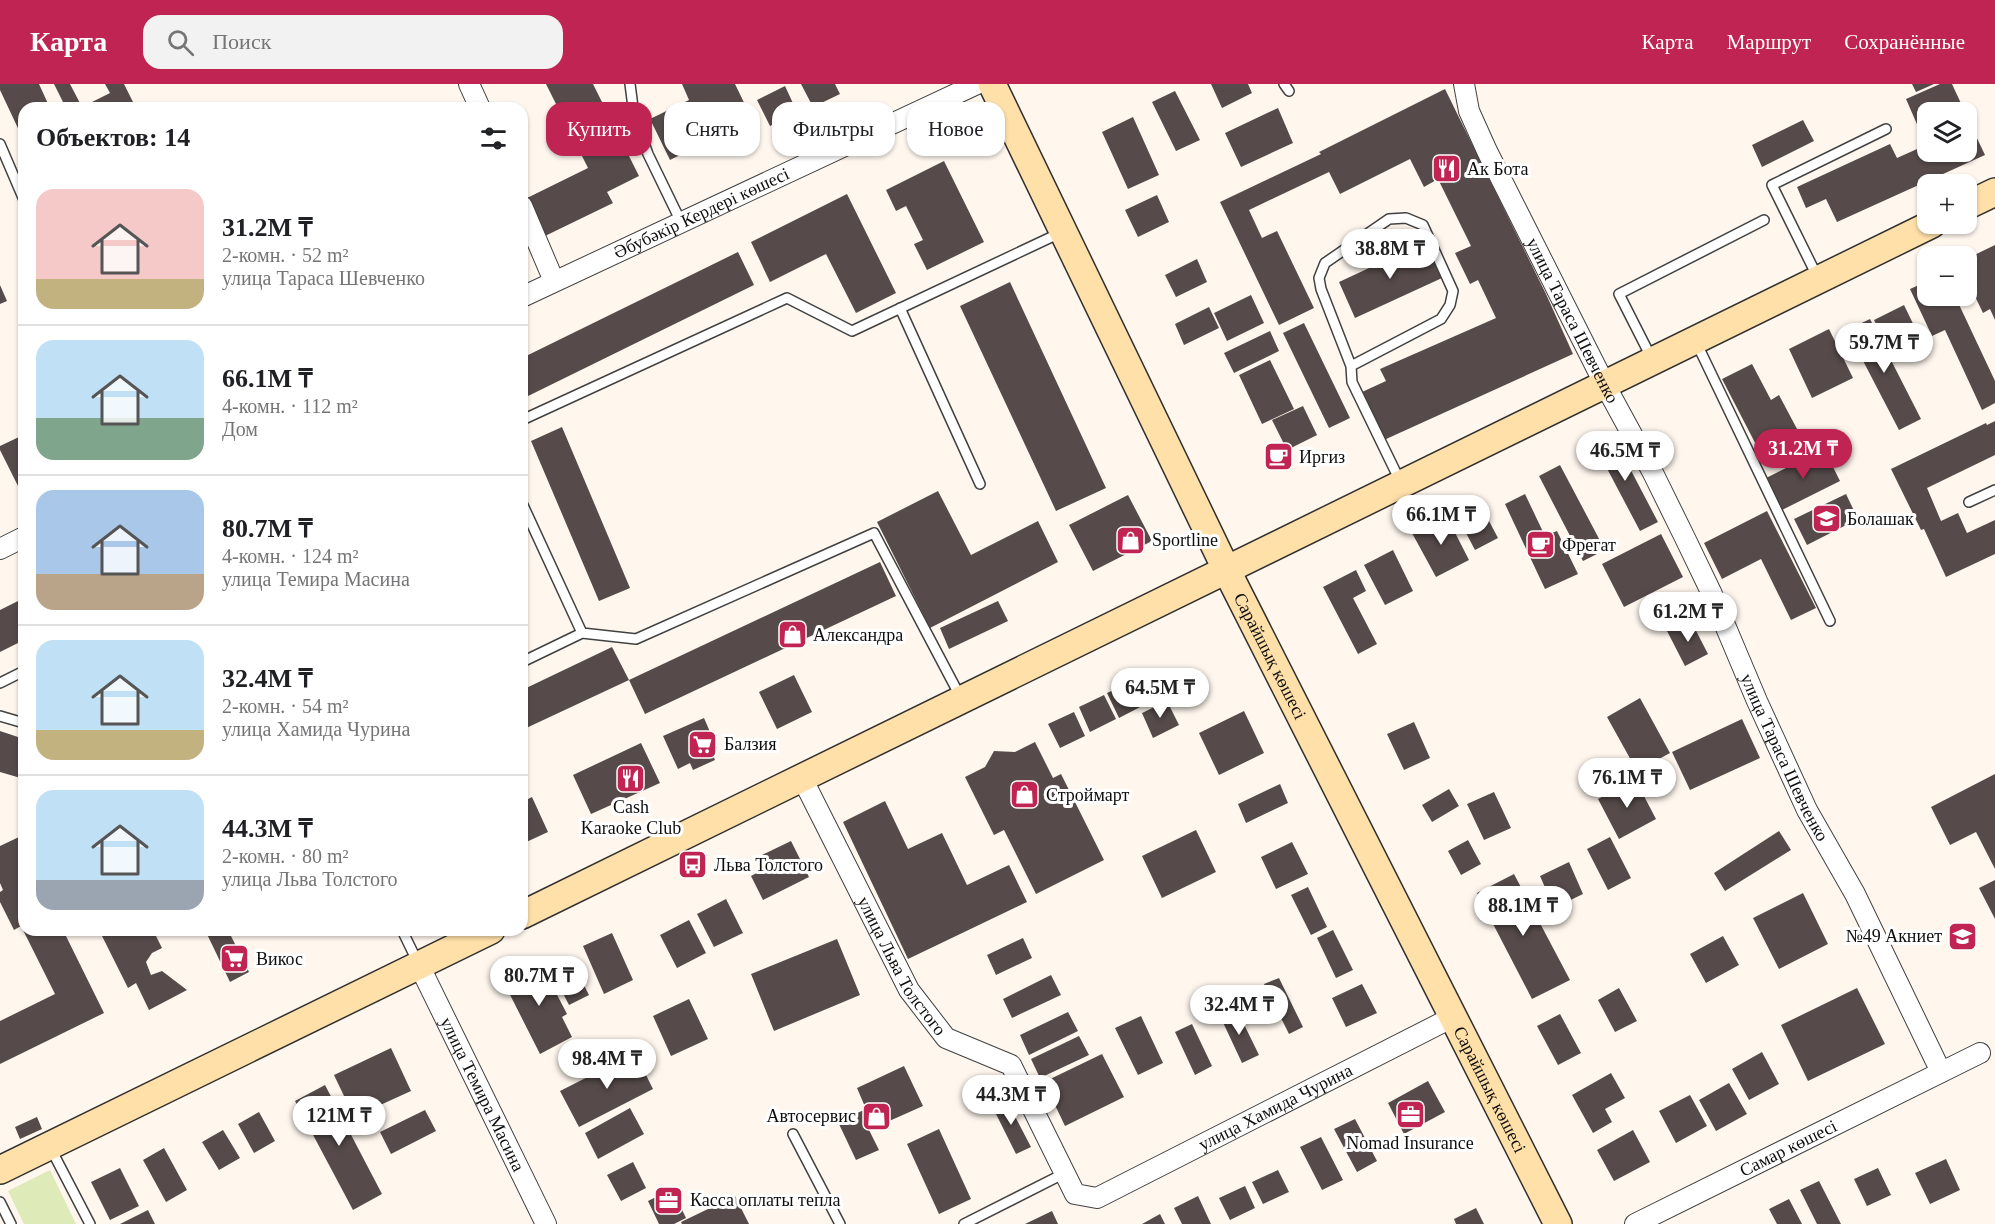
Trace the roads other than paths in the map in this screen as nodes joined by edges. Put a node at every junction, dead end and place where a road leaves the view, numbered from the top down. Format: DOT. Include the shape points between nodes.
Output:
graph roads {
  1 [pos="469,84"];
  2 [pos="630,84"];
  3 [pos="977,84"];
  4 [pos="992,84"];
  5 [pos="1464,84"];
  6 [pos="477,102"];
  7 [pos="1886,129"];
  8 [pos="0,144"];
  9 [pos="18,186"];
  10 [pos="1995,192"];
  11 [pos="1977,201"];
  12 [pos="528,220"];
  13 [pos="1764,220"];
  14 [pos="681,222"];
  15 [pos="1917,231"];
  16 [pos="1064,232"];
  17 [pos="1819,280"];
  18 [pos="554,281"];
  19 [pos="528,294"];
  20 [pos="900,308"];
  21 [pos="1696,341"];
  22 [pos="1653,361"];
  23 [pos="1351,366"];
  24 [pos="1605,385"];
  25 [pos="528,417"];
  26 [pos="980,484"];
  27 [pos="1402,485"];
  28 [pos="1995,490"];
  29 [pos="1969,502"];
  30 [pos="528,516"];
  31 [pos="18,540"];
  32 [pos="0,549"];
  33 [pos="1227,571"];
  34 [pos="1830,621"];
  35 [pos="582,633"];
  36 [pos="528,659"];
  37 [pos="18,674"];
  38 [pos="0,683"];
  39 [pos="962,700"];
  40 [pos="0,716"];
  41 [pos="18,721"];
  42 [pos="802,778"];
  43 [pos="528,912"];
  44 [pos="405,936"];
  45 [pos="479,936"];
  46 [pos="419,965"];
  47 [pos="1453,1017"];
  48 [pos="1980,1053"];
  49 [pos="1941,1072"];
  50 [pos="793,1134"];
  51 [pos="50,1145"];
  52 [pos="0,1170"];
  53 [pos="1065,1173"];
  54 [pos="1097,1198"];
  55 [pos="0,1202"];
  56 [pos="11,1224"];
  57 [pos="90,1224"];
  58 [pos="546,1224"];
  59 [pos="840,1224"];
  60 [pos="964,1224"];
  61 [pos="1558,1224"];
  62 [pos="1635,1224"];
  1 -- 6 [label="street"];
  2 -- 14 [label="lane" via="634,115 648,154"];
  3 -- 14 [label="street, Әбубәкір Кердері көшесі"];
  4 -- 16 [label="street, Сарайшық көшесі"];
  5 -- 24 [label="street, улица Тараса Шевченко" via="1469,111 1487,151"];
  7 -- 17 [label="lane" via="1772,185"];
  8 -- 9 [label="lane"];
  10 -- 11 [label="street"];
  12 -- 18 [label="street"];
  13 -- 22 [label="lane" via="1619,294"];
  14 -- 18 [label="street, Әбубәкір Кердері көшесі"];
  15 -- 17 [label="street"];
  16 -- 20 [label="lane"];
  16 -- 33 [label="street, Сарайшық көшесі"];
  17 -- 21 [label="street"];
  18 -- 19 [label="street, Әбубәкір Кердері көшесі"];
  20 -- 25 [label="lane" via="852,331 787,298"];
  20 -- 26 [label="lane"];
  21 -- 22 [label="street"];
  21 -- 34 [label="lane"];
  22 -- 24 [label="street"];
  23 -- 23 [label="lane" via="1321,289 1319,278 1324,263 1389,219 1406,218 1423,225 1453,291 1450,305 1441,319"];
  23 -- 27 [label="lane" via="1352,382"];
  24 -- 27 [label="street"];
  24 -- 49 [label="street, улица Тараса Шевченко" via="1698,565 1807,810 1855,894"];
  27 -- 33 [label="street"];
  28 -- 29 [label="lane"];
  30 -- 35 [label="lane"];
  31 -- 32 [label="street"];
  33 -- 39 [label="street"];
  33 -- 47 [label="street, Сарайшық көшесі"];
  35 -- 36 [label="lane"];
  35 -- 39 [label="lane" via="636,639 874,533"];
  37 -- 38 [label="lane"];
  39 -- 42 [label="street"];
  40 -- 41 [label="lane"];
  42 -- 43 [label="street"];
  42 -- 53 [label="street, улица Льва Толстого" via="909,990 946,1038 1011,1065"];
  44 -- 46 [label="lane"];
  45 -- 46 [label="street"];
  46 -- 51 [label="street"];
  46 -- 58 [label="street, улица Темира Масина"];
  47 -- 54 [label="street, улица Хамида Чурина"];
  47 -- 61 [label="street, Сарайшық көшесі"];
  48 -- 49 [label="street, Самар көшесі"];
  49 -- 62 [label="street, Самар көшесі"];
  50 -- 59 [label="lane"];
  51 -- 52 [label="street"];
  51 -- 57 [label="lane"];
  53 -- 54 [label="street, улица Льва Толстого" via="1075,1194"];
  53 -- 60 [label="lane"];
  55 -- 56 [label="lane"];
}
